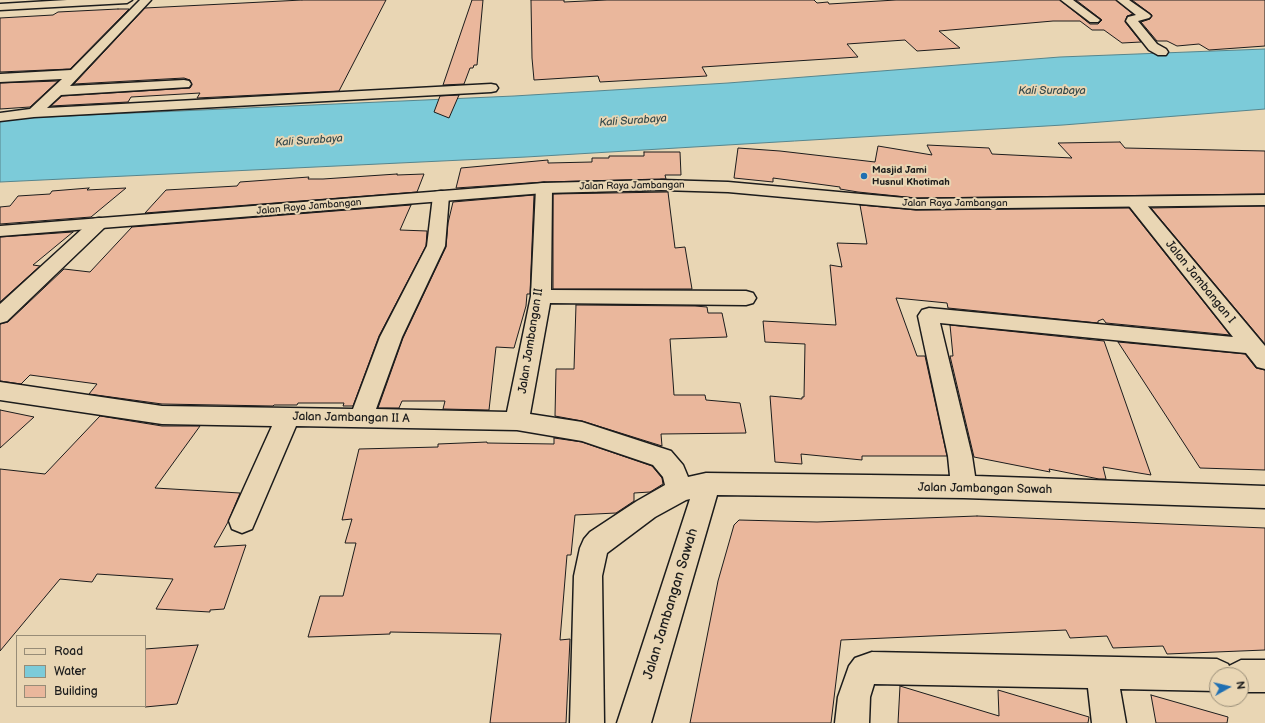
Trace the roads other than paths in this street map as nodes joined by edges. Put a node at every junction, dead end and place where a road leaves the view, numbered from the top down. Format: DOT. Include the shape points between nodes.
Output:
graph roads {
  1 [pos="127,0"];
  2 [pos="146,0"];
  3 [pos="1066,0"];
  4 [pos="1122,0"];
  5 [pos="71,2"];
  6 [pos="0,7"];
  7 [pos="1094,20"];
  8 [pos="1162,52"];
  9 [pos="75,74"];
  10 [pos="0,78"];
  11 [pos="184,84"];
  12 [pos="490,88"];
  13 [pos="56,91"];
  14 [pos="34,113"];
  15 [pos="0,116"];
  16 [pos="544,188"];
  17 [pos="441,196"];
  18 [pos="1265,200"];
  19 [pos="1135,202"];
  20 [pos="99,223"];
  21 [pos="0,231"];
  22 [pos="540,296"];
  23 [pos="746,298"];
  24 [pos="0,316"];
  25 [pos="1259,353"];
  26 [pos="0,391"];
  27 [pos="288,417"];
  28 [pos="361,418"];
  29 [pos="518,421"];
  30 [pos="693,487"];
  31 [pos="964,487"];
  32 [pos="1265,497"];
  33 [pos="242,521"];
  34 [pos="1102,673"];
  35 [pos="1209,675"];
  36 [pos="1249,676"];
  37 [pos="1265,676"];
  38 [pos="587,723"];
  39 [pos="634,723"];
  40 [pos="852,723"];
  41 [pos="1109,723"];
  1 -- 5 [label="street"];
  2 -- 9 [label="street"];
  3 -- 7 [label="street"];
  4 -- 8 [label="street" via="1145,16 1132,20 1153,46"];
  5 -- 6 [label="street"];
  9 -- 10 [label="street"];
  9 -- 13 [label="street"];
  11 -- 13 [label="street"];
  12 -- 14 [label="street"];
  13 -- 14 [label="street"];
  14 -- 15 [label="street"];
  16 -- 17 [label="street, Jalan Raya Jambangan"];
  16 -- 19 [label="street, Jalan Raya Jambangan" via="661,185 728,187 916,204"];
  16 -- 22 [label="street, Jalan Jambangan II"];
  17 -- 20 [label="street, Jalan Raya Jambangan"];
  17 -- 28 [label="street" via="436,246 391,337"];
  18 -- 19 [label="street, Jalan Raya Jambangan"];
  19 -- 25 [label="street, Jalan Jambangan I"];
  20 -- 21 [label="street, Jalan Raya Jambangan"];
  20 -- 24 [label="street"];
  22 -- 23 [label="street"];
  22 -- 29 [label="street, Jalan Jambangan II"];
  25 -- 31 [label="street" via="929,315 960,456"];
  26 -- 27 [label="street, Jalan Jambangan II A" via="162,415"];
  27 -- 28 [label="street, Jalan Jambangan II A"];
  27 -- 33 [label="street"];
  28 -- 29 [label="street, Jalan Jambangan II A"];
  29 -- 30 [label="street, Jalan Jambangan II A" via="582,432 662,458 674,472"];
  30 -- 31 [label="street, Jalan Jambangan Sawah"];
  30 -- 38 [label="street, Jalan Jambangan Sawah" via="646,508 594,548 588,576"];
  30 -- 39 [label="street, Jalan Jambangan Sawah" via="704,495"];
  31 -- 32 [label="street, Jalan Jambangan Sawah"];
  34 -- 35 [label="street"];
  34 -- 40 [label="street" via="868,668 860,677 854,698"];
  34 -- 41 [label="street"];
  36 -- 37 [label="street"];
}
